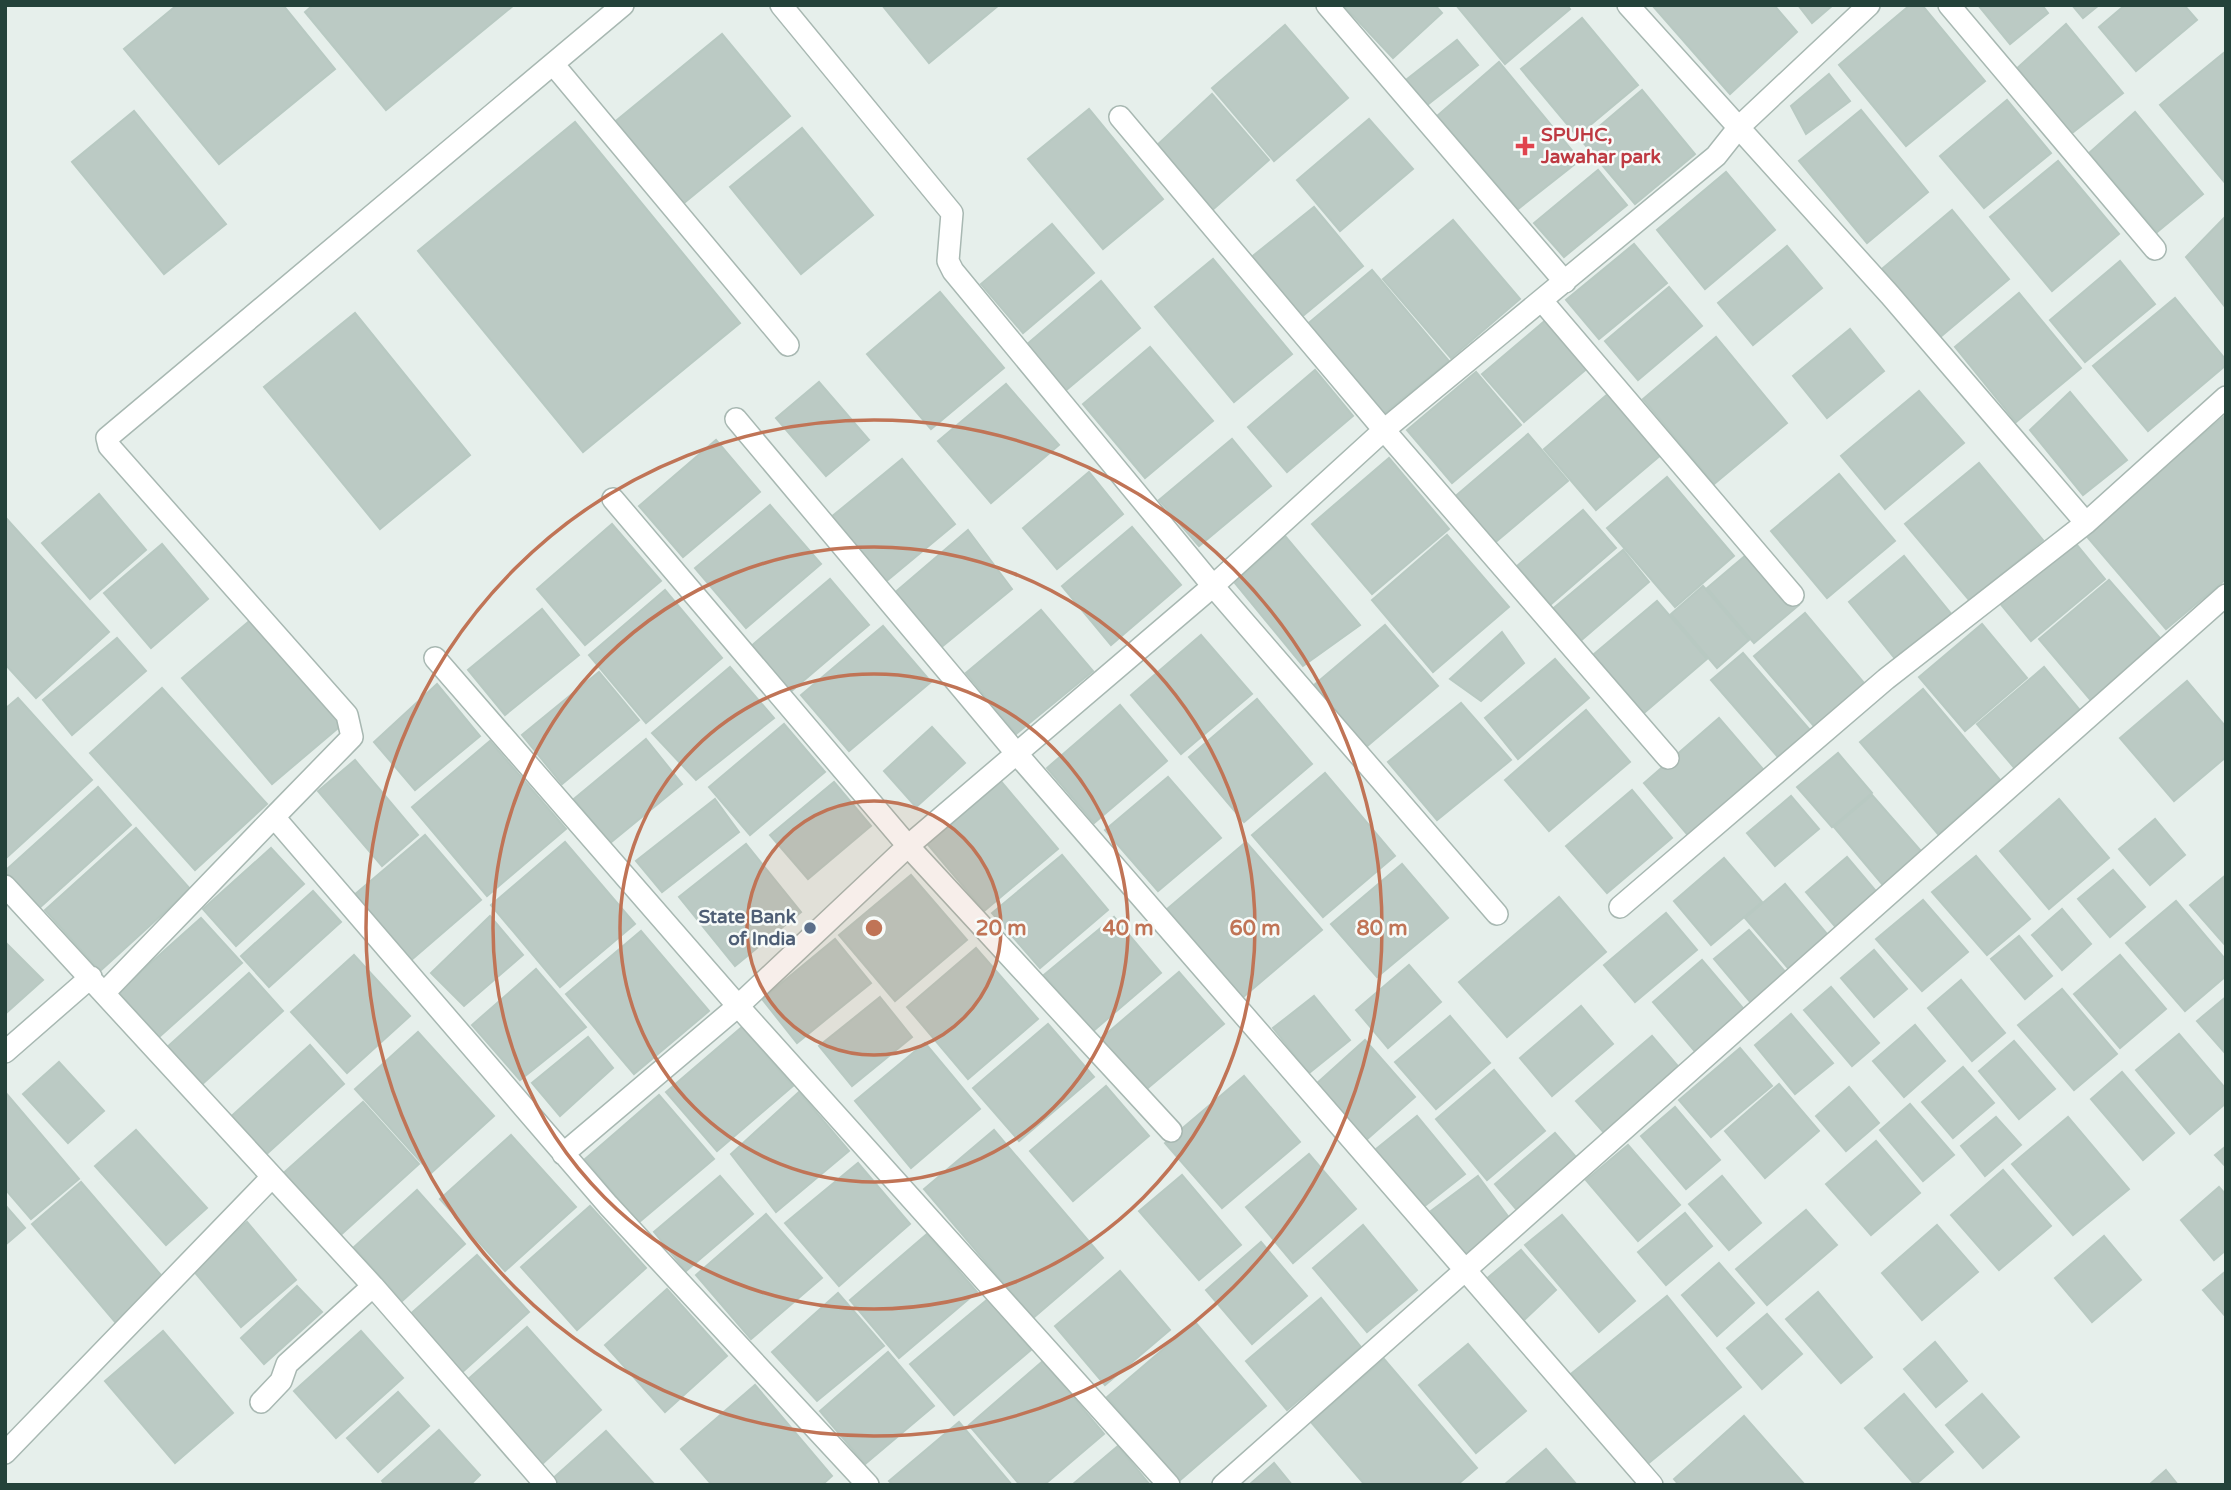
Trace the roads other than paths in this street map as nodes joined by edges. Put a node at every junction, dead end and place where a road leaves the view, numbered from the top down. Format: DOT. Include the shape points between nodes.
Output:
graph roads {
  1 [pos="623,5"];
  2 [pos="781,5"];
  3 [pos="1327,5"];
  4 [pos="1628,5"];
  5 [pos="1869,5"];
  6 [pos="1949,5"];
  7 [pos="553,64"];
  8 [pos="1120,117"];
  9 [pos="1739,127"];
  10 [pos="2155,248"];
  11 [pos="1565,282"];
  12 [pos="1543,302"];
  13 [pos="788,345"];
  14 [pos="2226,397"];
  15 [pos="736,419"];
  16 [pos="1384,430"];
  17 [pos="614,499"];
  18 [pos="2086,523"];
  19 [pos="1213,586"];
  20 [pos="1793,595"];
  21 [pos="2226,595"];
  22 [pos="435,658"];
  23 [pos="1017,754"];
  24 [pos="1668,758"];
  25 [pos="274,817"];
  26 [pos="908,846"];
  27 [pos="5,886"];
  28 [pos="1620,906"];
  29 [pos="1497,914"];
  30 [pos="98,984"];
  31 [pos="738,1006"];
  32 [pos="5,1052"];
  33 [pos="1171,1131"];
  34 [pos="563,1154"];
  35 [pos="272,1177"];
  36 [pos="1465,1271"];
  37 [pos="373,1286"];
  38 [pos="261,1402"];
  39 [pos="5,1453"];
  40 [pos="546,1485"];
  41 [pos="868,1485"];
  42 [pos="1169,1485"];
  43 [pos="1223,1485"];
  44 [pos="1651,1485"];
  1 -- 7 [label="street"];
  2 -- 19 [label="street" via="952,214 948,261 953,271"];
  3 -- 11 [label="street"];
  4 -- 9 [label="street"];
  5 -- 9 [label="street"];
  6 -- 10 [label="street"];
  7 -- 13 [label="street"];
  7 -- 25 [label="street" via="107,438 109,446 347,715 352,737"];
  8 -- 16 [label="street"];
  9 -- 11 [label="street" via="1716,156"];
  9 -- 18 [label="street"];
  11 -- 12 [label="street"];
  12 -- 16 [label="street"];
  12 -- 20 [label="street"];
  14 -- 18 [label="street"];
  15 -- 23 [label="street"];
  16 -- 19 [label="street"];
  16 -- 24 [label="street"];
  17 -- 26 [label="street"];
  18 -- 28 [label="street" via="1886,679"];
  19 -- 23 [label="street"];
  19 -- 29 [label="street"];
  21 -- 36 [label="street"];
  22 -- 31 [label="street"];
  23 -- 26 [label="street"];
  23 -- 36 [label="street"];
  25 -- 30 [label="street"];
  25 -- 34 [label="street"];
  26 -- 31 [label="street"];
  26 -- 33 [label="street"];
  27 -- 30 [label="street"];
  30 -- 32 [label="street"];
  30 -- 35 [label="street"];
  31 -- 34 [label="street"];
  31 -- 42 [label="street"];
  34 -- 41 [label="street"];
  35 -- 37 [label="street"];
  35 -- 39 [label="street"];
  36 -- 43 [label="street"];
  36 -- 44 [label="street"];
  37 -- 38 [label="street" via="287,1364 281,1381"];
  37 -- 40 [label="street"];
}
